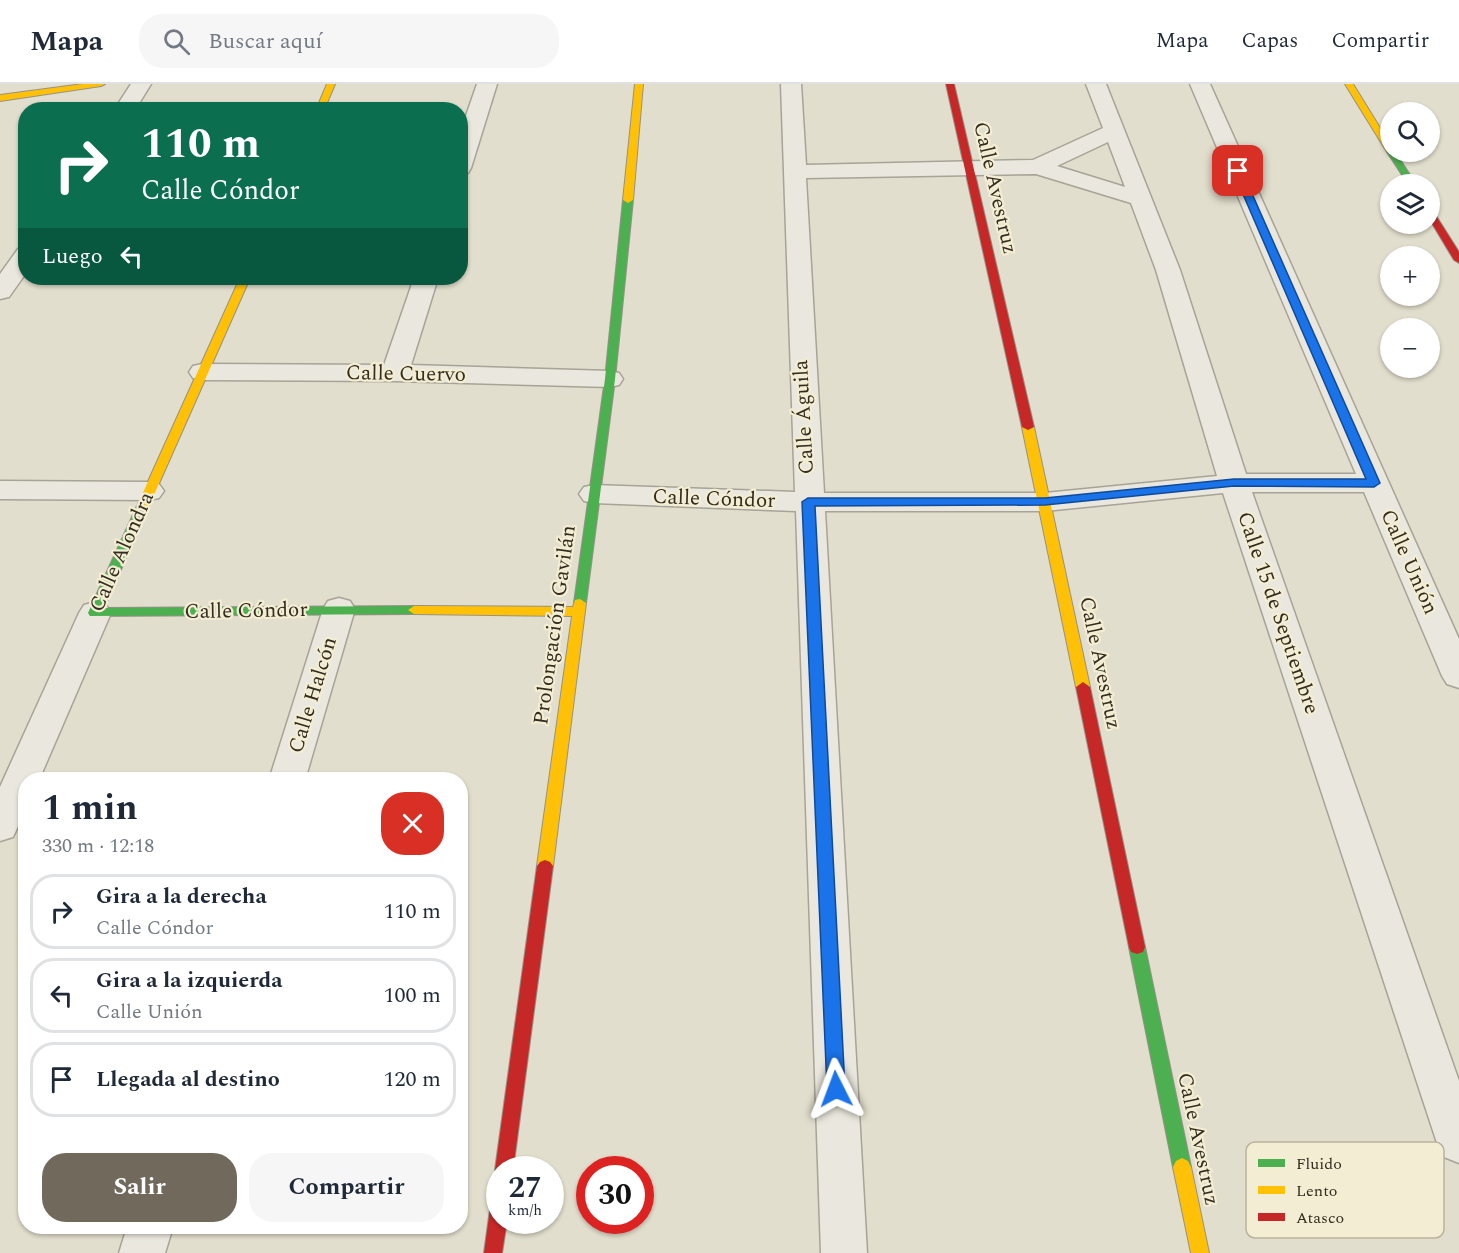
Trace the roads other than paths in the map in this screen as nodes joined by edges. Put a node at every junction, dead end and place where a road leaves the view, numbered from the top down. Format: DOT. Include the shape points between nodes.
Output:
graph roads {
  1 [pos="101,84"];
  2 [pos="141,84"];
  3 [pos="331,84"];
  4 [pos="487,84"];
  5 [pos="639,84"];
  6 [pos="791,84"];
  7 [pos="950,84"];
  8 [pos="1096,84"];
  9 [pos="1200,84"];
  10 [pos="1349,84"];
  11 [pos="0,98"];
  12 [pos="129,102"];
  13 [pos="323,102"];
  14 [pos="1114,131"];
  15 [pos="1380,133"];
  16 [pos="468,143"];
  17 [pos="1037,167"];
  18 [pos="969,170"];
  19 [pos="793,172"];
  20 [pos="1141,199"];
  21 [pos="1440,229"];
  22 [pos="1459,260"];
  23 [pos="18,266"];
  24 [pos="241,285"];
  25 [pos="424,285"];
  26 [pos="0,292"];
  27 [pos="202,372"];
  28 [pos="395,373"];
  29 [pos="610,379"];
  30 [pos="1234,483"];
  31 [pos="1374,483"];
  32 [pos="0,490"];
  33 [pos="149,491"];
  34 [pos="594,494"];
  35 [pos="808,502"];
  36 [pos="1045,502"];
  37 [pos="339,609"];
  38 [pos="578,612"];
  39 [pos="94,613"];
  40 [pos="1459,676"];
  41 [pos="24,772"];
  42 [pos="289,772"];
  43 [pos="18,786"];
  44 [pos="0,827"];
  45 [pos="1459,1143"];
  46 [pos="506,1156"];
  47 [pos="148,1234"];
  48 [pos="496,1234"];
  49 [pos="142,1253"];
  50 [pos="493,1253"];
  51 [pos="844,1253"];
  52 [pos="1200,1253"];
  1 -- 11 [label="main road"];
  2 -- 12 [label="street"];
  3 -- 13 [label="main road"];
  4 -- 16 [label="street"];
  5 -- 29 [label="main road, Prolongación Gavilán"];
  6 -- 19 [label="street, Calle Águila"];
  7 -- 18 [label="main road, Calle Avestruz"];
  8 -- 14 [label="street, Calle 15 de Septiembre"];
  9 -- 31 [label="street, Calle Unión"];
  10 -- 15 [label="main road"];
  14 -- 17 [label="street"];
  14 -- 20 [label="street, Calle 15 de Septiembre"];
  17 -- 18 [label="street"];
  17 -- 20 [label="street"];
  18 -- 19 [label="street"];
  18 -- 36 [label="main road, Calle Avestruz"];
  19 -- 35 [label="street, Calle Águila"];
  20 -- 30 [label="street, Calle 15 de Septiembre" via="1168,270"];
  21 -- 22 [label="main road"];
  23 -- 26 [label="street"];
  24 -- 27 [label="main road, Calle Alondra"];
  25 -- 28 [label="street"];
  27 -- 28 [label="street, Calle Cuervo"];
  27 -- 33 [label="main road, Calle Alondra"];
  28 -- 29 [label="street, Calle Cuervo"];
  29 -- 34 [label="main road, Prolongación Gavilán"];
  30 -- 31 [label="street, Calle Cóndor"];
  30 -- 36 [label="street, Calle Cóndor"];
  30 -- 45 [label="street, Calle 15 de Septiembre"];
  31 -- 40 [label="street, Calle Unión"];
  32 -- 33 [label="street"];
  33 -- 39 [label="main road, Calle Alondra"];
  34 -- 35 [label="street, Calle Cóndor"];
  34 -- 38 [label="main road, Prolongación Gavilán"];
  35 -- 36 [label="street, Calle Cóndor"];
  35 -- 51 [label="street, Calle Águila"];
  36 -- 52 [label="main road, Calle Avestruz"];
  37 -- 38 [label="main road, Calle Cóndor"];
  37 -- 39 [label="main road, Calle Cóndor"];
  37 -- 42 [label="street, Calle Halcón"];
  38 -- 46 [label="main road, Prolongación Gavilán"];
  39 -- 41 [label="street, Calle Alondra"];
  43 -- 44 [label="street, Calle Alondra"];
  47 -- 49 [label="street"];
  48 -- 50 [label="main road"];
}
